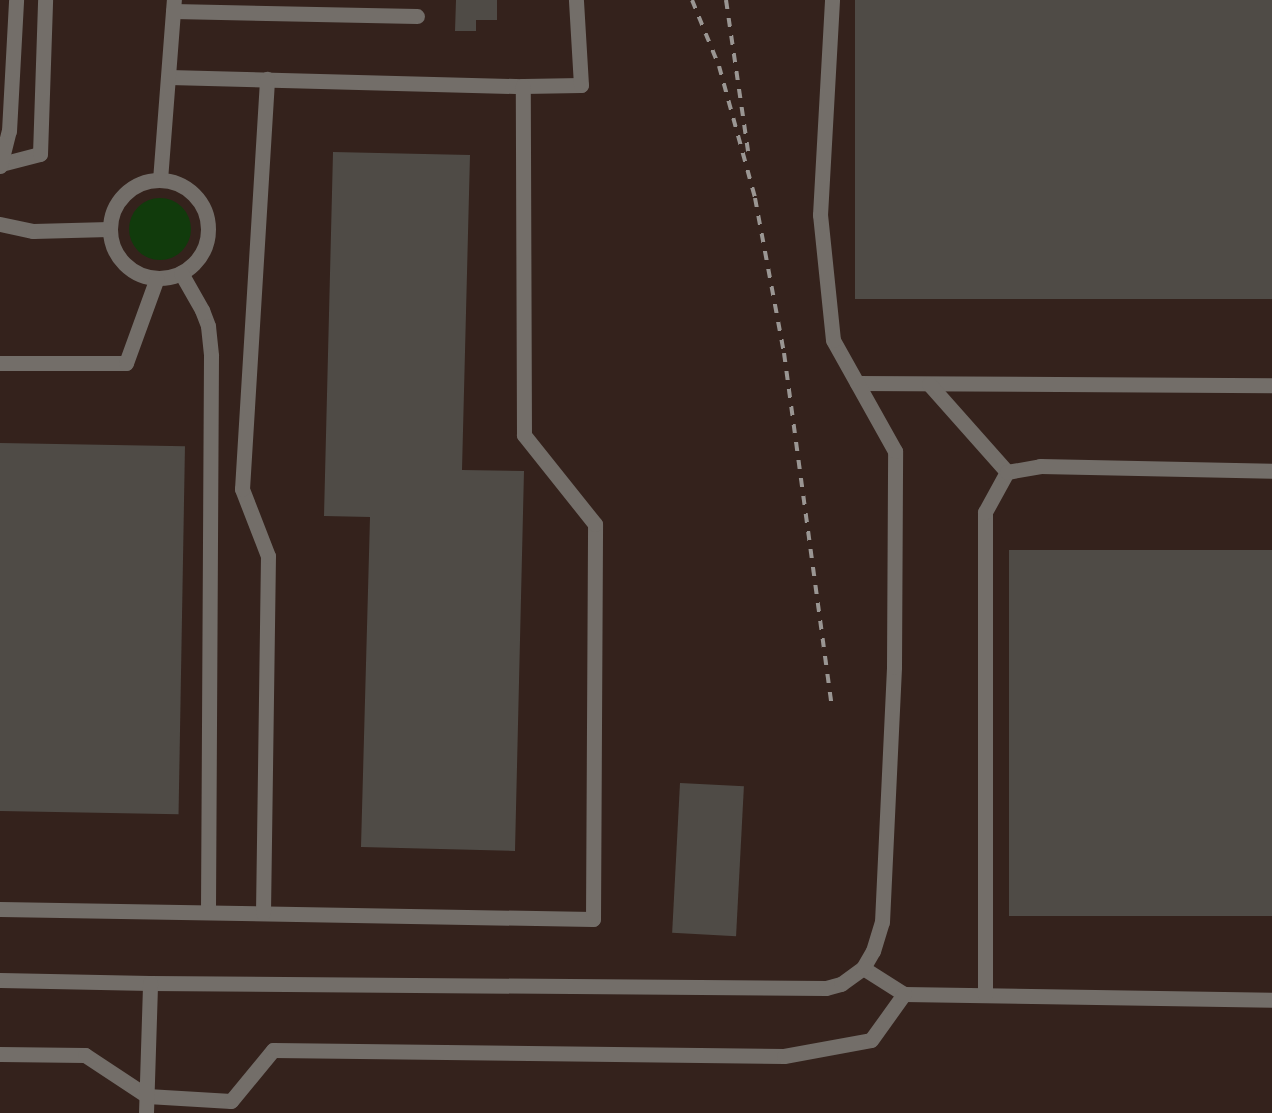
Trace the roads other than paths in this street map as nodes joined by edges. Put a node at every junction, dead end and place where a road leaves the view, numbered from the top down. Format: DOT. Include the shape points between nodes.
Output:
graph roads {
  1 [pos="16,0"];
  2 [pos="45,0"];
  3 [pos="576,0"];
  4 [pos="832,0"];
  5 [pos="174,5"];
  6 [pos="417,16"];
  7 [pos="169,77"];
  8 [pos="267,80"];
  9 [pos="523,86"];
  10 [pos="0,165"];
  11 [pos="160,180"];
  12 [pos="0,224"];
  13 [pos="109,229"];
  14 [pos="181,273"];
  15 [pos="157,278"];
  16 [pos="0,363"];
  17 [pos="857,383"];
  18 [pos="929,384"];
  19 [pos="1272,385"];
  20 [pos="1272,471"];
  21 [pos="1007,472"];
  22 [pos="0,909"];
  23 [pos="208,912"];
  24 [pos="264,913"];
  25 [pos="863,968"];
  26 [pos="0,980"];
  27 [pos="150,983"];
  28 [pos="904,994"];
  29 [pos="986,995"];
  30 [pos="1272,1000"];
  31 [pos="0,1054"];
  32 [pos="147,1096"];
  33 [pos="146,1113"];
  1 -- 10 [label="street" via="9,131"];
  2 -- 10 [label="street" via="40,154"];
  3 -- 9 [label="street" via="581,85"];
  4 -- 17 [label="street" via="820,215 833,340"];
  5 -- 6 [label="street"];
  5 -- 7 [label="street"];
  7 -- 8 [label="street"];
  7 -- 11 [label="street"];
  8 -- 9 [label="street"];
  8 -- 24 [label="street" via="242,489 268,556"];
  9 -- 24 [label="street" via="524,435 595,524 593,918"];
  11 -- 13 [label="street" via="145,182 125,194 112,213"];
  11 -- 14 [label="street" via="190,190 206,217 208,233 204,249 195,263"];
  12 -- 13 [label="street" via="33,230"];
  13 -- 15 [label="street" via="112,245 126,266 140,275"];
  14 -- 15 [label="street"];
  14 -- 23 [label="street" via="208,326 211,356"];
  15 -- 16 [label="street" via="126,363"];
  17 -- 18 [label="street"];
  17 -- 25 [label="street" via="895,451 894,667 882,922 873,951"];
  18 -- 19 [label="street"];
  18 -- 21 [label="street"];
  20 -- 21 [label="street" via="1040,466"];
  21 -- 29 [label="street" via="985,512"];
  22 -- 23 [label="street"];
  23 -- 24 [label="street"];
  25 -- 27 [label="street" via="841,984 826,988"];
  25 -- 28 [label="street"];
  26 -- 27 [label="street"];
  27 -- 32 [label="street"];
  28 -- 29 [label="street"];
  28 -- 32 [label="street" via="871,1040 784,1056 273,1050 231,1101"];
  29 -- 30 [label="street"];
  31 -- 32 [label="street" via="85,1055"];
  32 -- 33 [label="street"];
}
